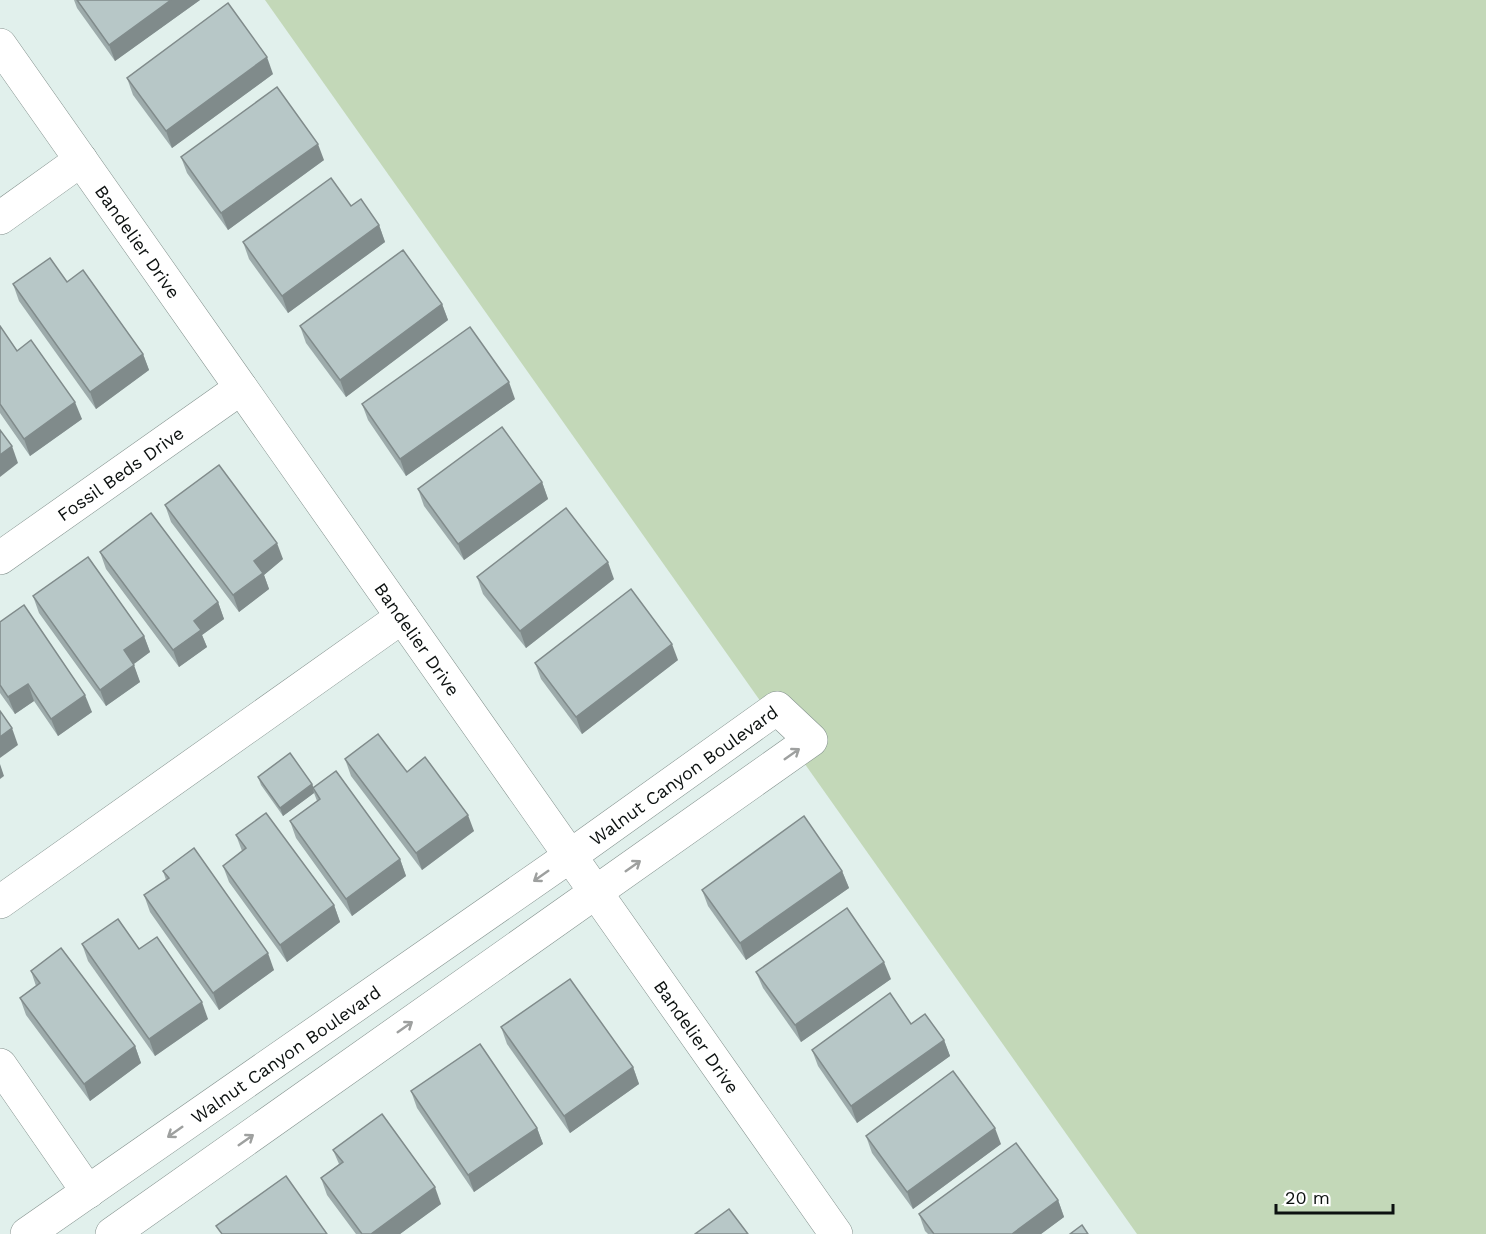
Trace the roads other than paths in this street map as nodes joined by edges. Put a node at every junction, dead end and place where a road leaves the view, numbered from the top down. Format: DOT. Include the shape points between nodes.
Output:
graph roads {
  1 [pos="0,45"];
  2 [pos="81,160"];
  3 [pos="0,218"];
  4 [pos="241,388"];
  5 [pos="0,558"];
  6 [pos="402,617"];
  7 [pos="570,856"];
  8 [pos="596,892"];
  9 [pos="0,902"];
  10 [pos="0,1065"];
  11 [pos="88,1192"];
  12 [pos="146,1225"];
  13 [pos="27,1234"];
  14 [pos="112,1234"];
  15 [pos="836,1234"];
  1 -- 2 [label="street, Bandelier Drive"];
  2 -- 3 [label="street"];
  2 -- 4 [label="street, Bandelier Drive"];
  4 -- 5 [label="street, Fossil Beds Drive"];
  4 -- 6 [label="street, Bandelier Drive"];
  6 -- 7 [label="street, Bandelier Drive"];
  6 -- 9 [label="street"];
  7 -- 8 [label="street, Bandelier Drive"];
  8 -- 7 [label="street, Walnut Canyon Boulevard, one-way" via="811,740 777,708"];
  7 -- 11 [label="street, Walnut Canyon Boulevard, one-way"];
  12 -- 8 [label="street, Walnut Canyon Boulevard, one-way"];
  8 -- 15 [label="street, Bandelier Drive"];
  10 -- 11 [label="street"];
  11 -- 13 [label="street, Walnut Canyon Boulevard"];
  12 -- 14 [label="street, Walnut Canyon Boulevard"];
}
